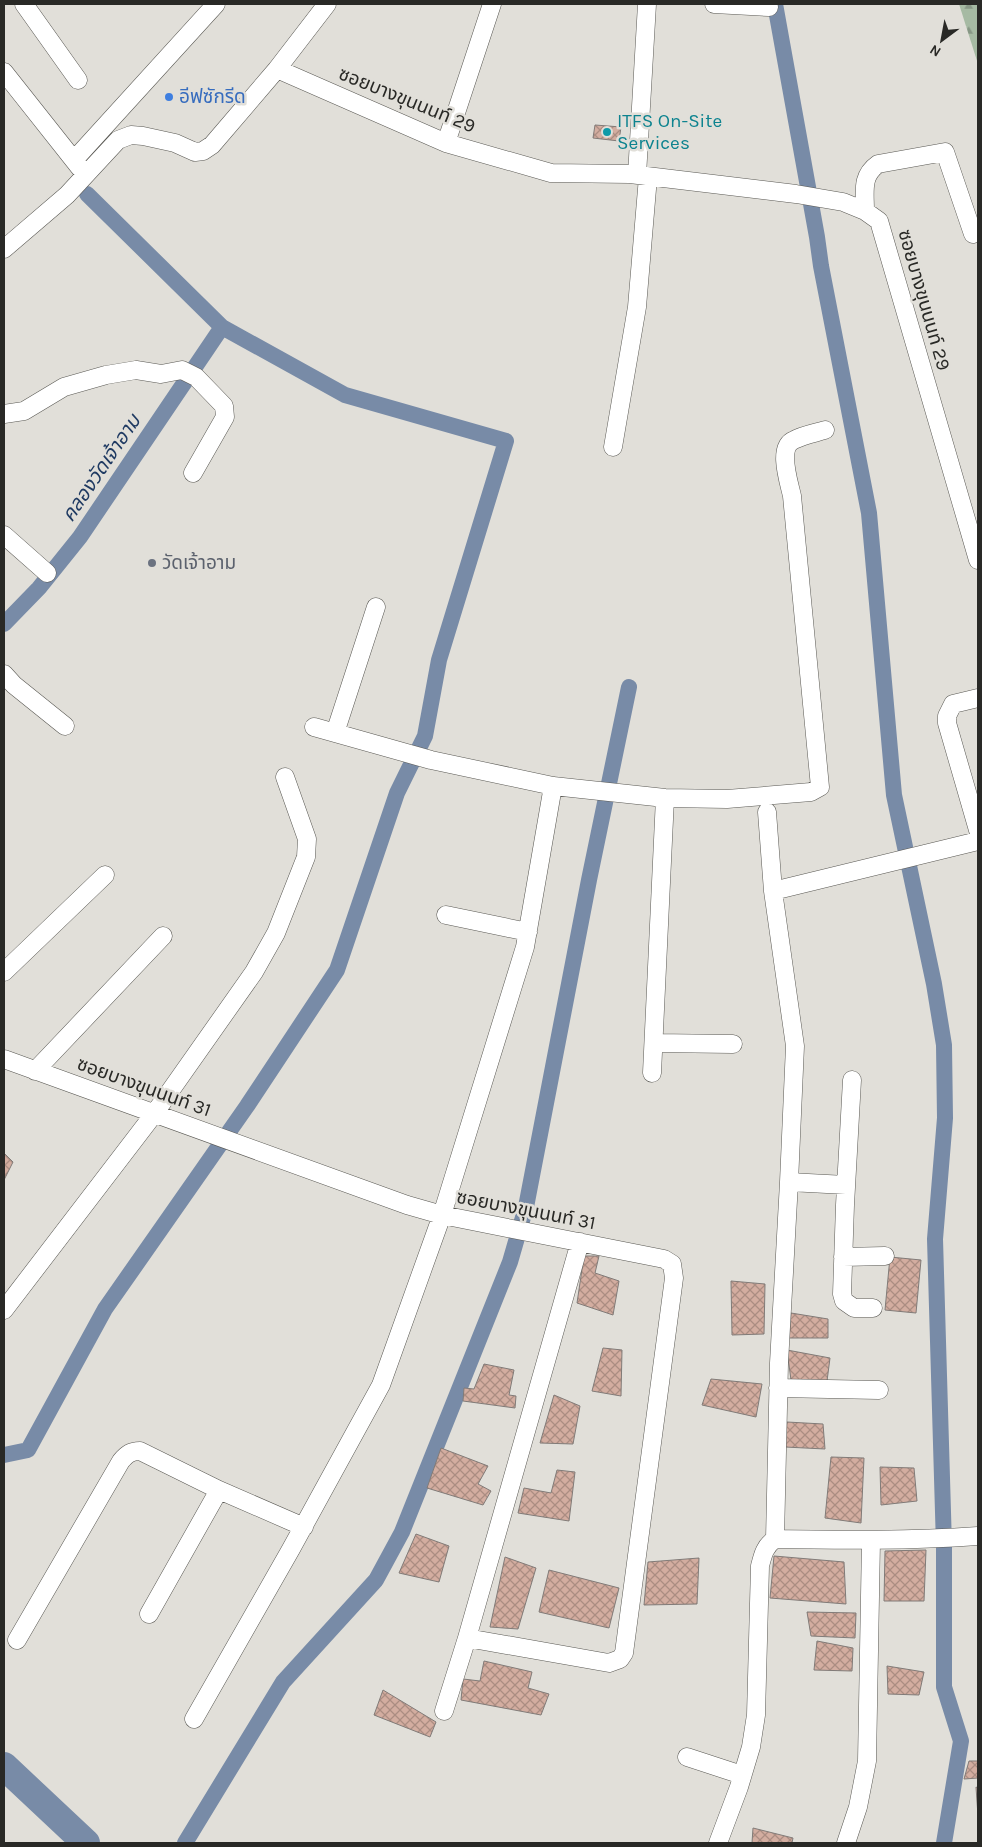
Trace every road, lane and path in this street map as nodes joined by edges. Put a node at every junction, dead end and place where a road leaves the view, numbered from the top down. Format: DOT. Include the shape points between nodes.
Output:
graph roads {
  1 [pos="24,4"];
  2 [pos="216,4"];
  3 [pos="327,4"];
  4 [pos="492,4"];
  5 [pos="647,4"];
  6 [pos="714,4"];
  7 [pos="769,7"];
  8 [pos="277,69"];
  9 [pos="4,72"];
  10 [pos="78,80"];
  11 [pos="446,142"];
  12 [pos="74,160"];
  13 [pos="642,176"];
  14 [pos="83,178"];
  15 [pos="865,211"];
  16 [pos="973,234"];
  17 [pos="4,249"];
  18 [pos="4,414"];
  19 [pos="825,430"];
  20 [pos="613,447"];
  21 [pos="193,473"];
  22 [pos="4,535"];
  23 [pos="978,560"];
  24 [pos="48,573"];
  25 [pos="376,607"];
  26 [pos="4,674"];
  27 [pos="978,698"];
  28 [pos="65,726"];
  29 [pos="314,727"];
  30 [pos="335,733"];
  31 [pos="285,777"];
  32 [pos="553,786"];
  33 [pos="665,798"];
  34 [pos="767,812"];
  35 [pos="978,831"];
  36 [pos="105,875"];
  37 [pos="773,891"];
  38 [pos="446,915"];
  39 [pos="528,932"];
  40 [pos="163,936"];
  41 [pos="4,972"];
  42 [pos="654,1043"];
  43 [pos="732,1044"];
  44 [pos="4,1059"];
  45 [pos="35,1071"];
  46 [pos="652,1073"];
  47 [pos="852,1080"];
  48 [pos="154,1114"];
  49 [pos="790,1182"];
  50 [pos="846,1185"];
  51 [pos="442,1215"];
  52 [pos="580,1242"];
  53 [pos="885,1256"];
  54 [pos="843,1257"];
  55 [pos="873,1308"];
  56 [pos="4,1310"];
  57 [pos="778,1388"];
  58 [pos="879,1390"];
  59 [pos="218,1490"];
  60 [pos="304,1527"];
  61 [pos="978,1536"];
  62 [pos="775,1539"];
  63 [pos="871,1541"];
  64 [pos="149,1614"];
  65 [pos="467,1638"];
  66 [pos="17,1640"];
  67 [pos="444,1711"];
  68 [pos="194,1719"];
  69 [pos="687,1757"];
  70 [pos="742,1775"];
  71 [pos="718,1843"];
  72 [pos="846,1843"];
  1 -- 10 [label="street"];
  2 -- 12 [label="street"];
  3 -- 8 [label="street"];
  4 -- 11 [label="street"];
  5 -- 13 [label="street"];
  6 -- 7 [label="street"];
  8 -- 11 [label="street, ซอยบางขุนนนท์ 29"];
  8 -- 14 [label="street" via="212,145 195,152 175,143 131,135 118,140"];
  9 -- 12 [label="street"];
  11 -- 13 [label="street, ซอยบางขุนนนท์ 29" via="551,172"];
  12 -- 14 [label="street"];
  13 -- 15 [label="street, ซอยบางขุนนนท์ 29" via="796,194 844,202"];
  13 -- 20 [label="street" via="637,307"];
  14 -- 17 [label="street"];
  15 -- 16 [label="street" via="869,170 878,164 944,152"];
  15 -- 23 [label="street, ซอยบางขุนนนท์ 29" via="879,221"];
  18 -- 21 [label="street" via="24,411 64,388 106,375 136,370 189,374 224,406 225,417"];
  19 -- 33 [label="street" via="792,440 784,457 792,496 820,787 810,792 727,798"];
  22 -- 24 [label="street"];
  25 -- 30 [label="street"];
  26 -- 28 [label="street"];
  27 -- 35 [label="street" via="953,704 946,723"];
  29 -- 30 [label="street"];
  30 -- 32 [label="street" via="431,760"];
  31 -- 48 [label="street" via="307,839 306,857 294,890 276,933 254,972"];
  32 -- 33 [label="street"];
  32 -- 39 [label="street"];
  33 -- 42 [label="street"];
  34 -- 37 [label="street"];
  35 -- 37 [label="street"];
  36 -- 41 [label="street"];
  37 -- 49 [label="street" via="795,1046"];
  38 -- 39 [label="street"];
  39 -- 51 [label="street"];
  40 -- 45 [label="street"];
  42 -- 43 [label="street"];
  42 -- 46 [label="street"];
  44 -- 45 [label="street, ซอยบางขุนนนท์ 31"];
  45 -- 48 [label="street, ซอยบางขุนนนท์ 31"];
  47 -- 50 [label="street"];
  48 -- 51 [label="street, ซอยบางขุนนนท์ 31"];
  48 -- 56 [label="street"];
  49 -- 50 [label="street"];
  49 -- 57 [label="street"];
  50 -- 54 [label="street"];
  51 -- 52 [label="street, ซอยบางขุนนนท์ 31"];
  51 -- 60 [label="street" via="381,1385"];
  52 -- 65 [label="street"];
  52 -- 65 [label="street, ซอยบางขุนนนท์ 31" via="664,1259 674,1269 624,1653 620,1659 610,1663"];
  53 -- 54 [label="street"];
  54 -- 55 [label="street" via="844,1301 854,1308"];
  57 -- 58 [label="street"];
  57 -- 62 [label="street"];
  59 -- 60 [label="street"];
  59 -- 64 [label="street"];
  59 -- 66 [label="street" via="140,1451 127,1454"];
  60 -- 68 [label="street"];
  61 -- 63 [label="street"];
  62 -- 63 [label="street"];
  62 -- 70 [label="street" via="767,1544 760,1566 756,1715"];
  63 -- 72 [label="street" via="867,1761 858,1807"];
  65 -- 67 [label="street"];
  69 -- 70 [label="street"];
  70 -- 71 [label="street"];
}
